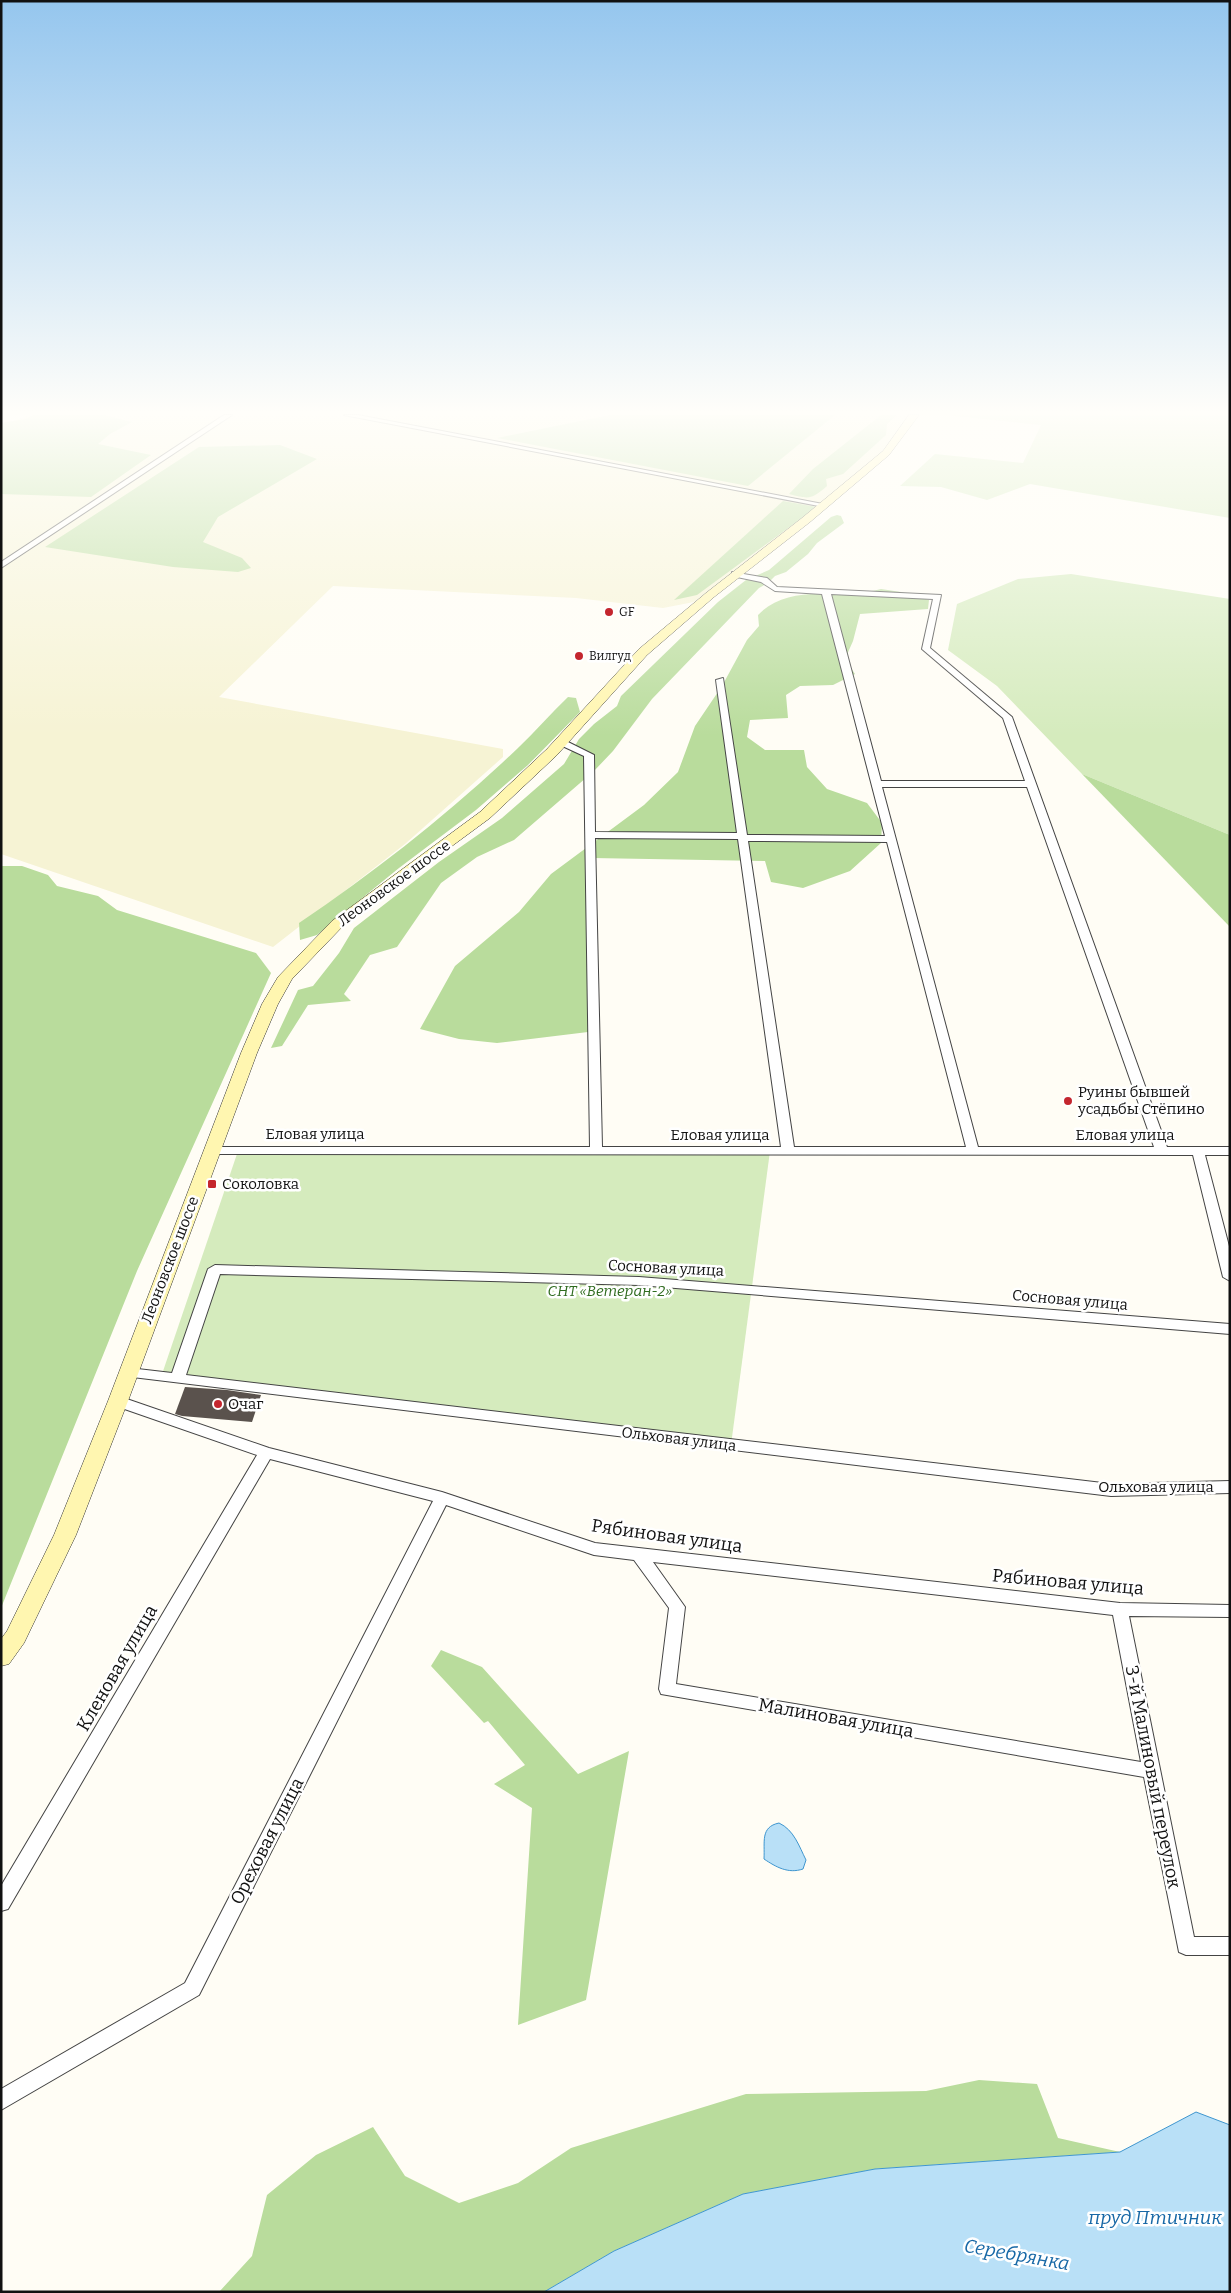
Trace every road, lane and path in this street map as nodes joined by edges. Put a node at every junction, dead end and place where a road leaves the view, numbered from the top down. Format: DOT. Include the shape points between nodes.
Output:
graph roads {
  1 [pos="67,522"];
  2 [pos="801,522"];
  3 [pos="1,566"];
  4 [pos="735,574"];
  5 [pos="826,592"];
  6 [pos="720,680"];
  7 [pos="561,742"];
  8 [pos="877,784"];
  9 [pos="1031,784"];
  10 [pos="590,835"];
  11 [pos="743,837"];
  12 [pos="891,838"];
  13 [pos="211,1150"];
  14 [pos="596,1151"];
  15 [pos="788,1151"];
  16 [pos="973,1151"];
  17 [pos="1162,1151"];
  18 [pos="1198,1151"];
  19 [pos="1230,1151"];
  20 [pos="1230,1277"];
  21 [pos="1230,1329"];
  22 [pos="129,1373"];
  23 [pos="177,1379"];
  24 [pos="118,1401"];
  25 [pos="266,1453"];
  26 [pos="1230,1487"];
  27 [pos="442,1498"];
  28 [pos="639,1554"];
  29 [pos="1120,1609"];
  30 [pos="1230,1611"];
  31 [pos="1,1657"];
  32 [pos="1152,1771"];
  33 [pos="1,1903"];
  34 [pos="1230,1946"];
  35 [pos="1,2100"];
  1 -- 3 [label="street"];
  2 -- 4 [label="main road, Леоновское шоссе"];
  4 -- 5 [label="street" via="764,580 775,589"];
  4 -- 7 [label="main road, Леоновское шоссе" via="643,652"];
  5 -- 8 [label="street"];
  5 -- 9 [label="street" via="938,597 926,649 1007,717"];
  6 -- 11 [label="street"];
  7 -- 10 [label="street" via="589,755"];
  7 -- 13 [label="main road, Леоновское шоссе" via="485,815 362,904 298,962 270,1004"];
  8 -- 9 [label="street"];
  8 -- 12 [label="street"];
  9 -- 17 [label="street"];
  10 -- 11 [label="street"];
  10 -- 14 [label="street"];
  11 -- 12 [label="street"];
  11 -- 15 [label="street"];
  12 -- 16 [label="street"];
  13 -- 14 [label="street, Еловая улица"];
  13 -- 22 [label="main road, Леоновское шоссе"];
  14 -- 15 [label="street, Еловая улица"];
  15 -- 16 [label="street, Еловая улица"];
  16 -- 17 [label="street, Еловая улица"];
  17 -- 18 [label="street, Еловая улица"];
  18 -- 19 [label="street, Еловая улица"];
  18 -- 20 [label="street"];
  21 -- 23 [label="street, Сосновая улица" via="639,1281 215,1269"];
  22 -- 23 [label="street, Ольховая улица"];
  22 -- 24 [label="main road, Леоновское шоссе"];
  23 -- 26 [label="street, Ольховая улица" via="1111,1490"];
  24 -- 25 [label="street, Рябиновая улица"];
  24 -- 31 [label="main road, Леоновское шоссе" via="65,1535 16,1637"];
  25 -- 27 [label="street, Рябиновая улица"];
  25 -- 33 [label="street, Кленовая улица"];
  27 -- 28 [label="street, Рябиновая улица" via="594,1549"];
  27 -- 35 [label="street, Ореховая улица" via="192,1989"];
  28 -- 29 [label="street, Рябиновая улица"];
  28 -- 32 [label="street, Малиновая улица" via="677,1607 667,1689"];
  29 -- 30 [label="street, Рябиновая улица"];
  29 -- 32 [label="street, 3-й Малиновый переулок"];
  32 -- 34 [label="street, 3-й Малиновый переулок" via="1186,1946"];
}
